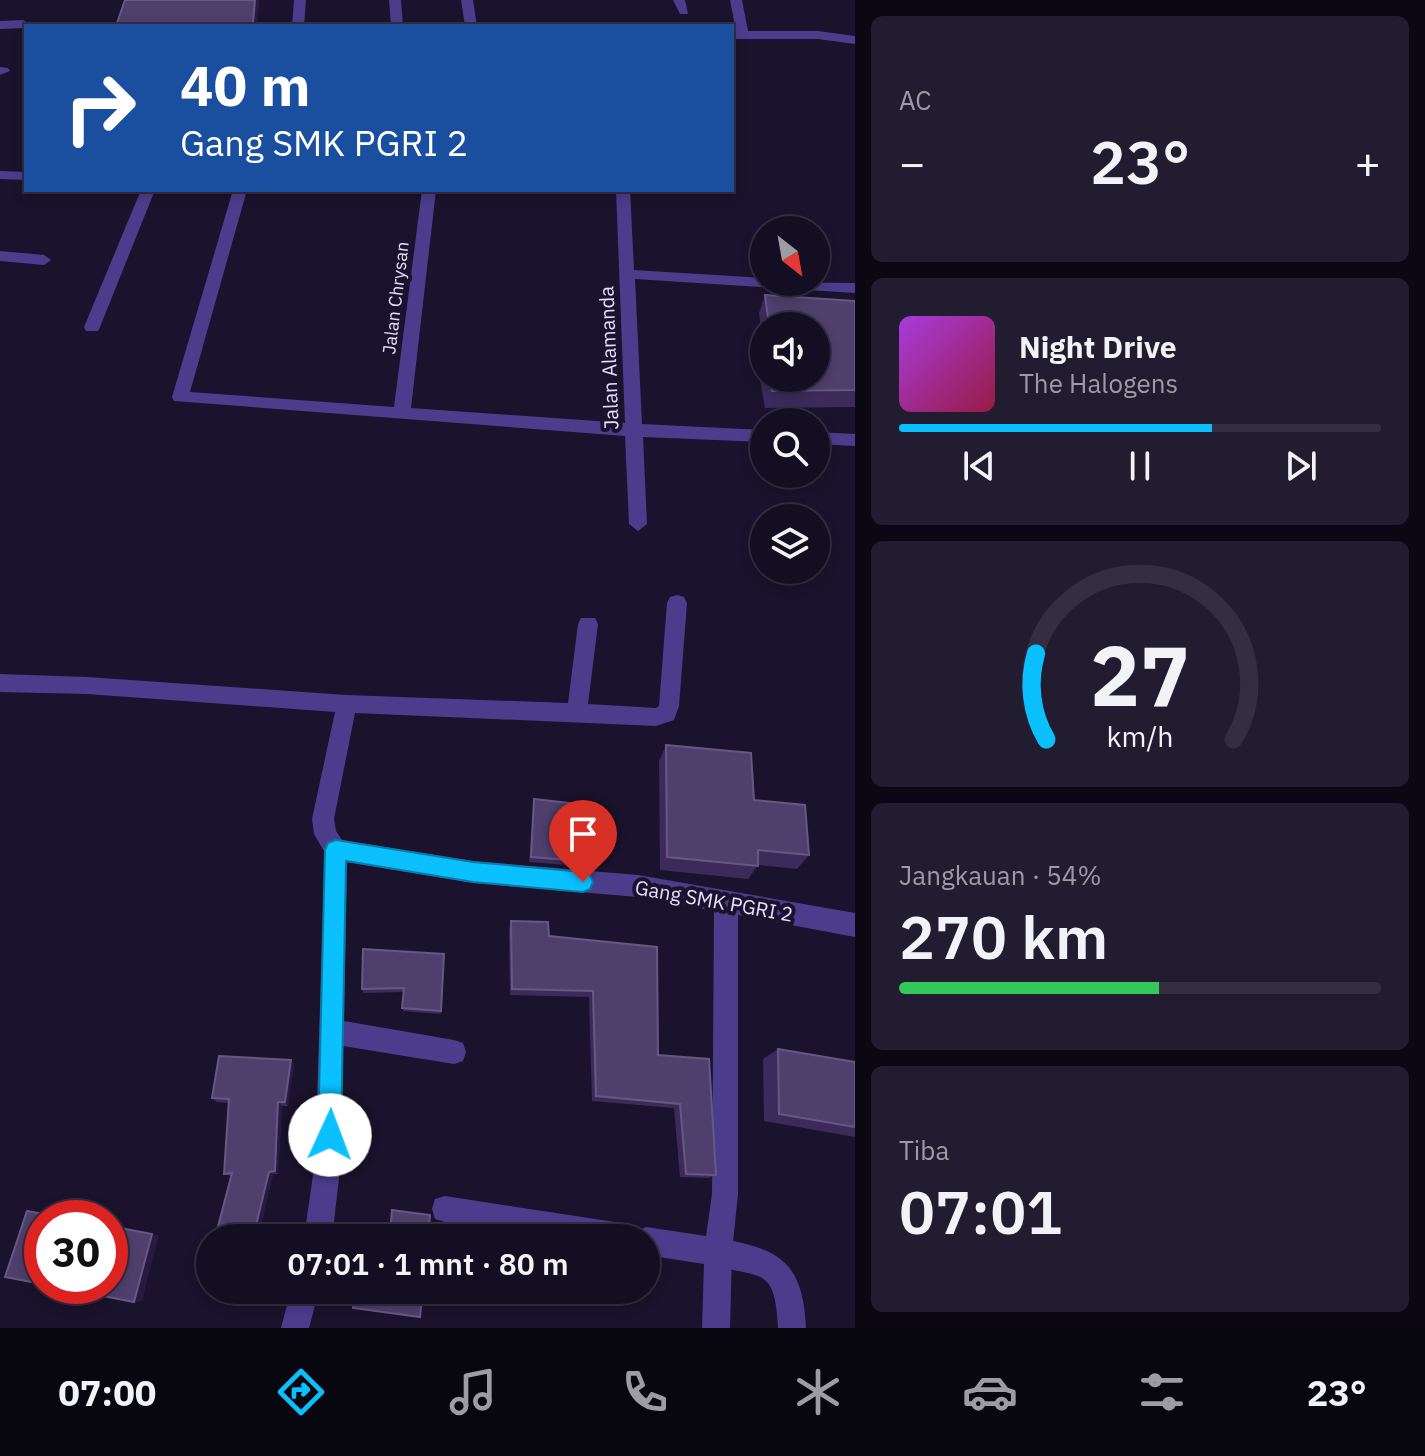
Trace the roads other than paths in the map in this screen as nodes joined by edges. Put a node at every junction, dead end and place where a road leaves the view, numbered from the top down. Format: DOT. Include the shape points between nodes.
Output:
graph roads {
  1 [pos="300,0"];
  2 [pos="395,0"];
  3 [pos="467,0"];
  4 [pos="736,0"];
  5 [pos="23,24"];
  6 [pos="298,24"];
  7 [pos="397,24"];
  8 [pos="471,24"];
  9 [pos="0,25"];
  10 [pos="738,35"];
  11 [pos="855,40"];
  12 [pos="0,175"];
  13 [pos="24,176"];
  14 [pos="147,192"];
  15 [pos="239,192"];
  16 [pos="429,192"];
  17 [pos="623,192"];
  18 [pos="0,256"];
  19 [pos="44,260"];
  20 [pos="628,274"];
  21 [pos="855,288"];
  22 [pos="92,327"];
  23 [pos="402,412"];
  24 [pos="634,430"];
  25 [pos="750,435"];
  26 [pos="830,439"];
  27 [pos="855,440"];
  28 [pos="638,524"];
  29 [pos="677,603"];
  30 [pos="588,624"];
  31 [pos="0,683"];
  32 [pos="347,704"];
  33 [pos="577,710"];
  34 [pos="336,850"];
  35 [pos="726,904"];
  36 [pos="855,925"];
  37 [pos="334,1032"];
  38 [pos="454,1052"];
  39 [pos="445,1209"];
  40 [pos="320,1224"];
  41 [pos="540,1224"];
  42 [pos="660,1243"];
  43 [pos="718,1252"];
  44 [pos="301,1304"];
  45 [pos="295,1328"];
  46 [pos="716,1328"];
  47 [pos="792,1328"];
  1 -- 6 [label="street"];
  2 -- 7 [label="street"];
  3 -- 8 [label="street"];
  4 -- 10 [label="street"];
  5 -- 9 [label="street"];
  10 -- 11 [label="street"];
  12 -- 13 [label="street"];
  14 -- 22 [label="street"];
  15 -- 23 [label="street" via="180,397"];
  16 -- 23 [label="street, Jalan Chrysan"];
  17 -- 20 [label="street, Jalan Alamanda"];
  18 -- 19 [label="street"];
  20 -- 21 [label="street"];
  20 -- 24 [label="street, Jalan Alamanda"];
  23 -- 24 [label="street"];
  24 -- 25 [label="street"];
  24 -- 28 [label="street, Jalan Alamanda"];
  26 -- 27 [label="street"];
  29 -- 33 [label="street" via="667,714"];
  30 -- 33 [label="street"];
  31 -- 32 [label="street" via="95,683"];
  32 -- 33 [label="street"];
  32 -- 34 [label="street" via="323,819"];
  34 -- 35 [label="street, Gang SMK PGRI 2" via="473,872 638,886"];
  34 -- 37 [label="street"];
  35 -- 36 [label="street, Gang SMK PGRI 2"];
  35 -- 43 [label="street" via="725,1194"];
  37 -- 38 [label="street"];
  37 -- 40 [label="street"];
  39 -- 41 [label="street"];
  42 -- 43 [label="street"];
  43 -- 46 [label="street"];
  43 -- 47 [label="street" via="773,1267 785,1279 792,1293"];
  44 -- 45 [label="street"];
}
